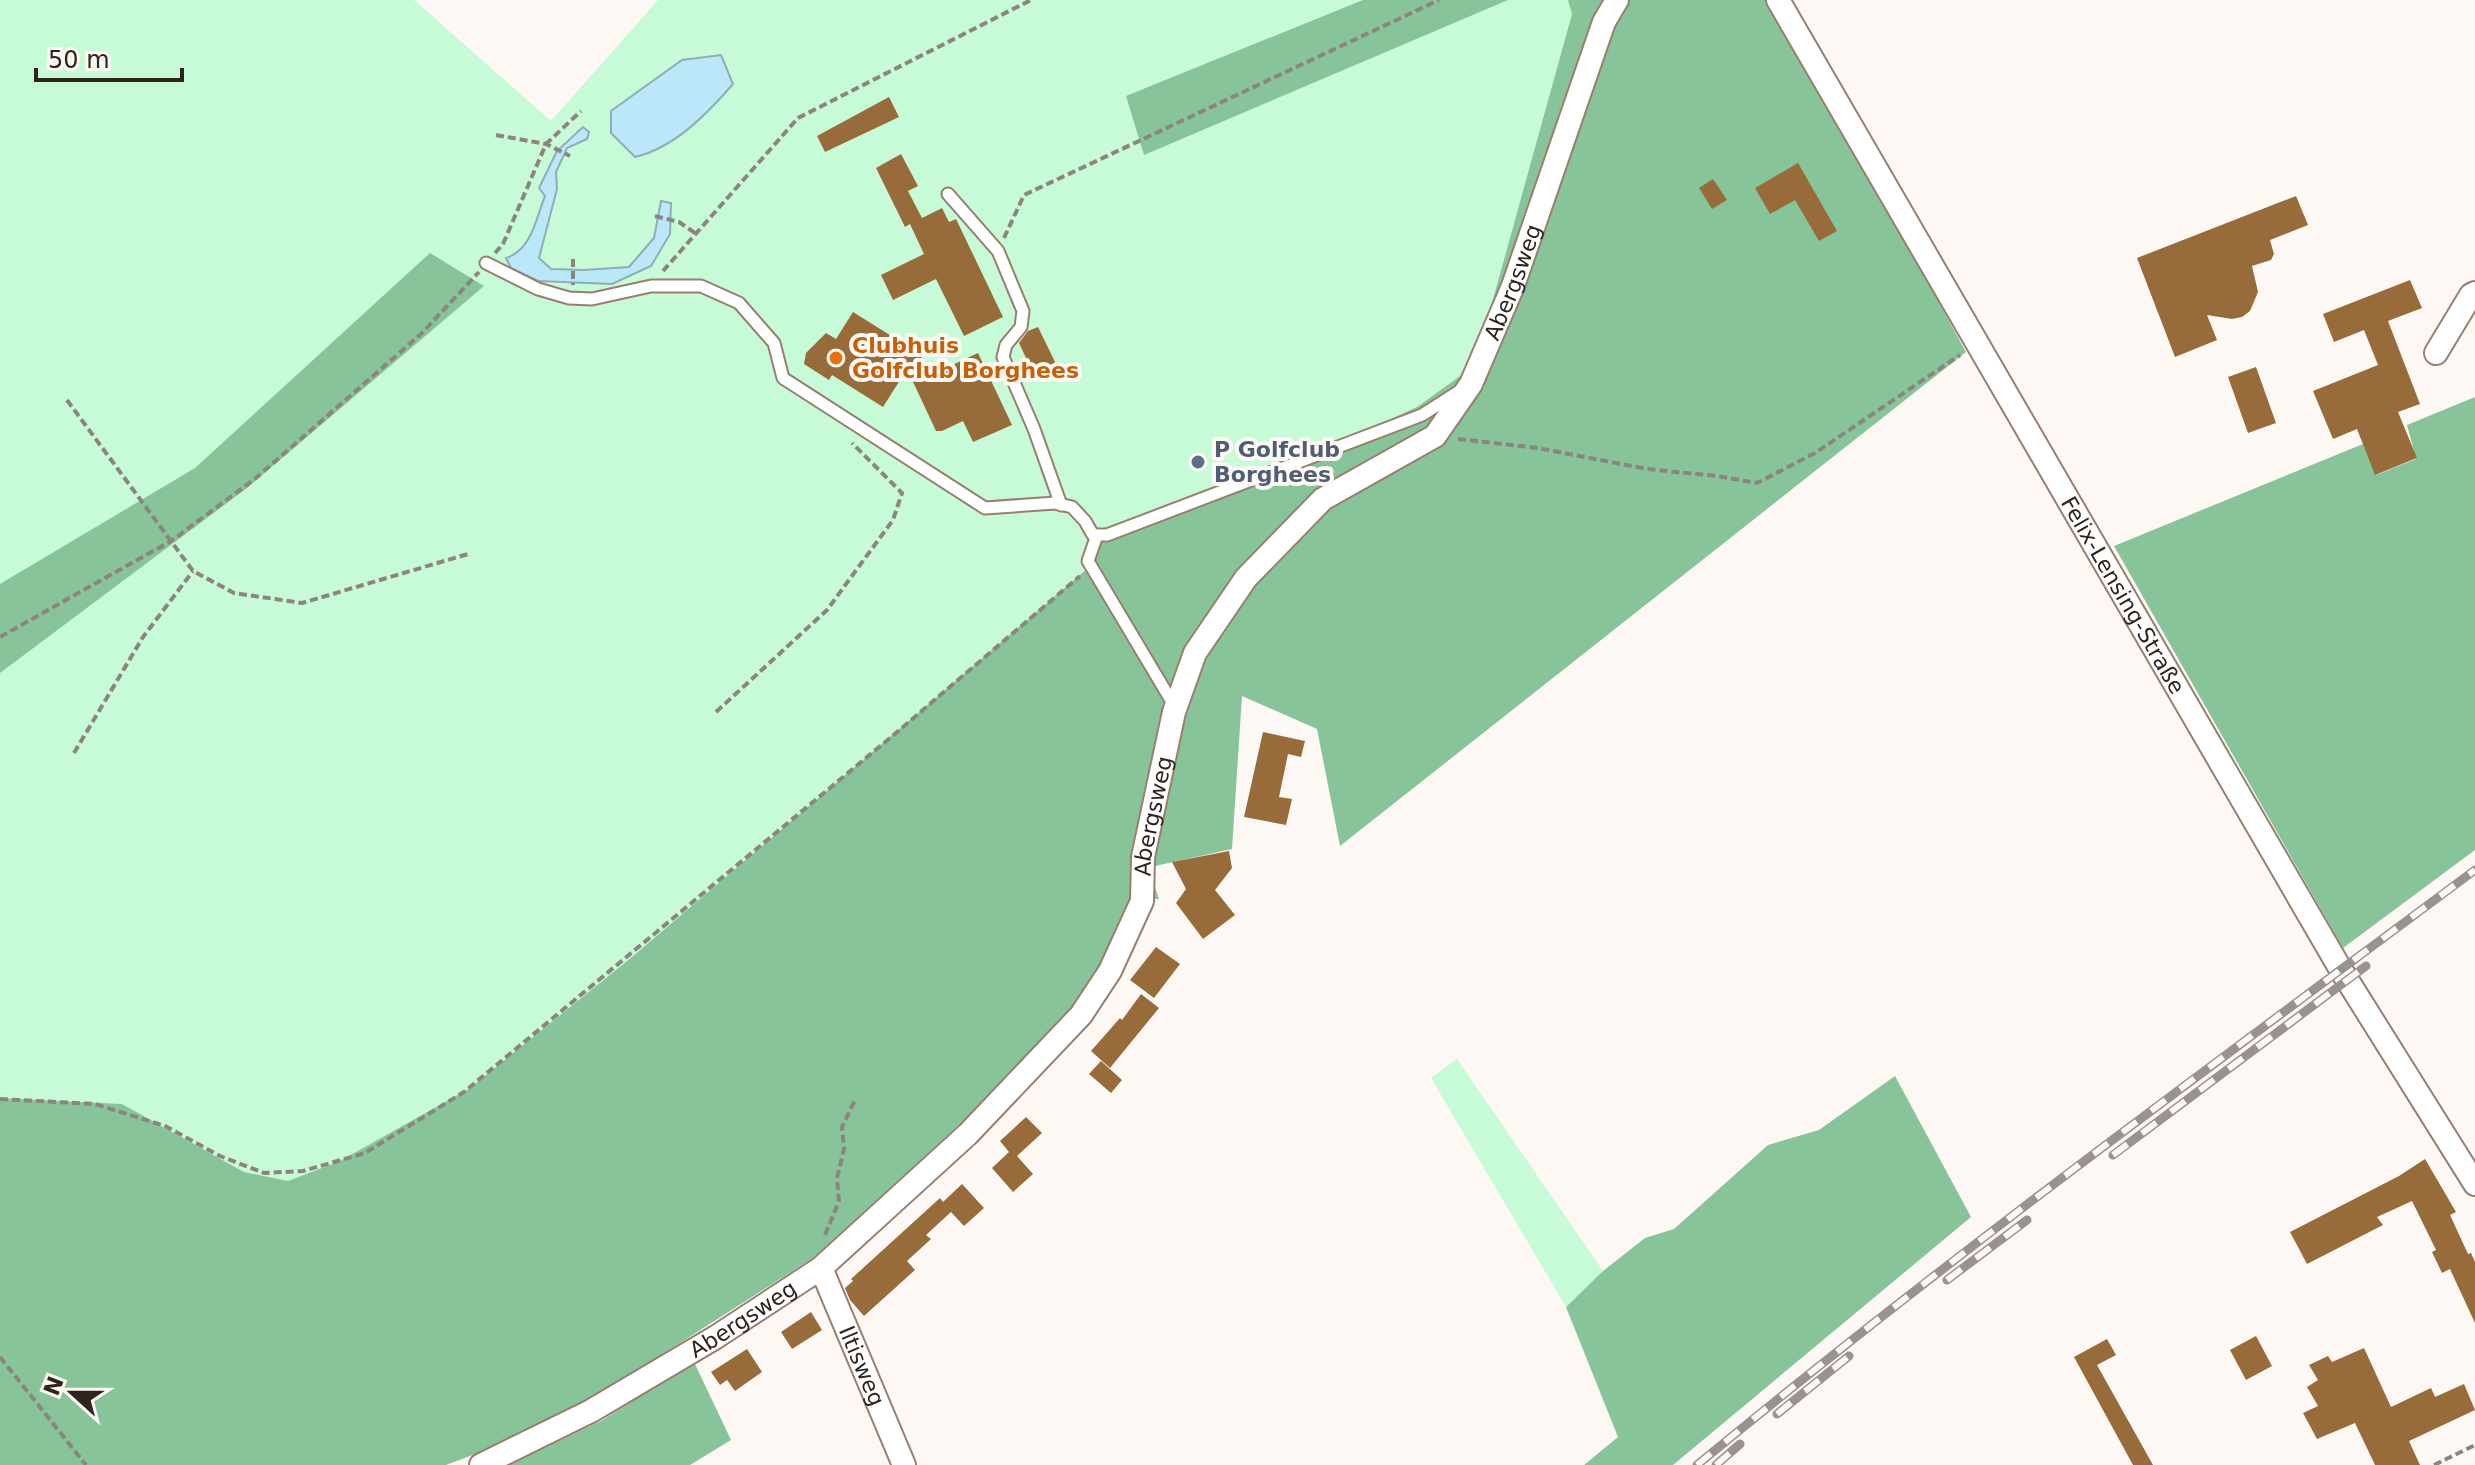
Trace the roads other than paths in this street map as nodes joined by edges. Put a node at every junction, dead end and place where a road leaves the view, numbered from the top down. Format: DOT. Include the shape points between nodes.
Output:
graph roads {
  1 [pos="1617,0"];
  2 [pos="1778,0"];
  3 [pos="948,194"];
  4 [pos="486,263"];
  5 [pos="2475,293"];
  6 [pos="2436,353"];
  7 [pos="1471,384"];
  8 [pos="1061,505"];
  9 [pos="1097,535"];
  10 [pos="1176,708"];
  11 [pos="2475,1184"];
  12 [pos="825,1264"];
  13 [pos="481,1465"];
  14 [pos="904,1465"];
  1 -- 7 [label="street, Abergsweg" via="1604,22 1513,286"];
  2 -- 11 [label="street, Felix-Lensing-Straße" via="2341,970"];
  3 -- 8 [label="lane" via="998,251 1024,317 1003,351 1004,364"];
  4 -- 8 [label="lane" via="569,298 701,286 739,303 774,343 783,378 985,508"];
  5 -- 6 [label="street"];
  7 -- 9 [label="lane" via="1422,415"];
  7 -- 10 [label="street, Abergsweg" via="1435,436 1323,499 1275,546 1246,578 1195,653"];
  8 -- 9 [label="lane" via="1072,507"];
  9 -- 10 [label="lane" via="1088,561"];
  10 -- 12 [label="street, Abergsweg" via="1143,857 1142,901 1103,982 1081,1015 968,1134"];
  12 -- 13 [label="street, Abergsweg" via="591,1411"];
  12 -- 14 [label="street, Iltisweg"];
}
